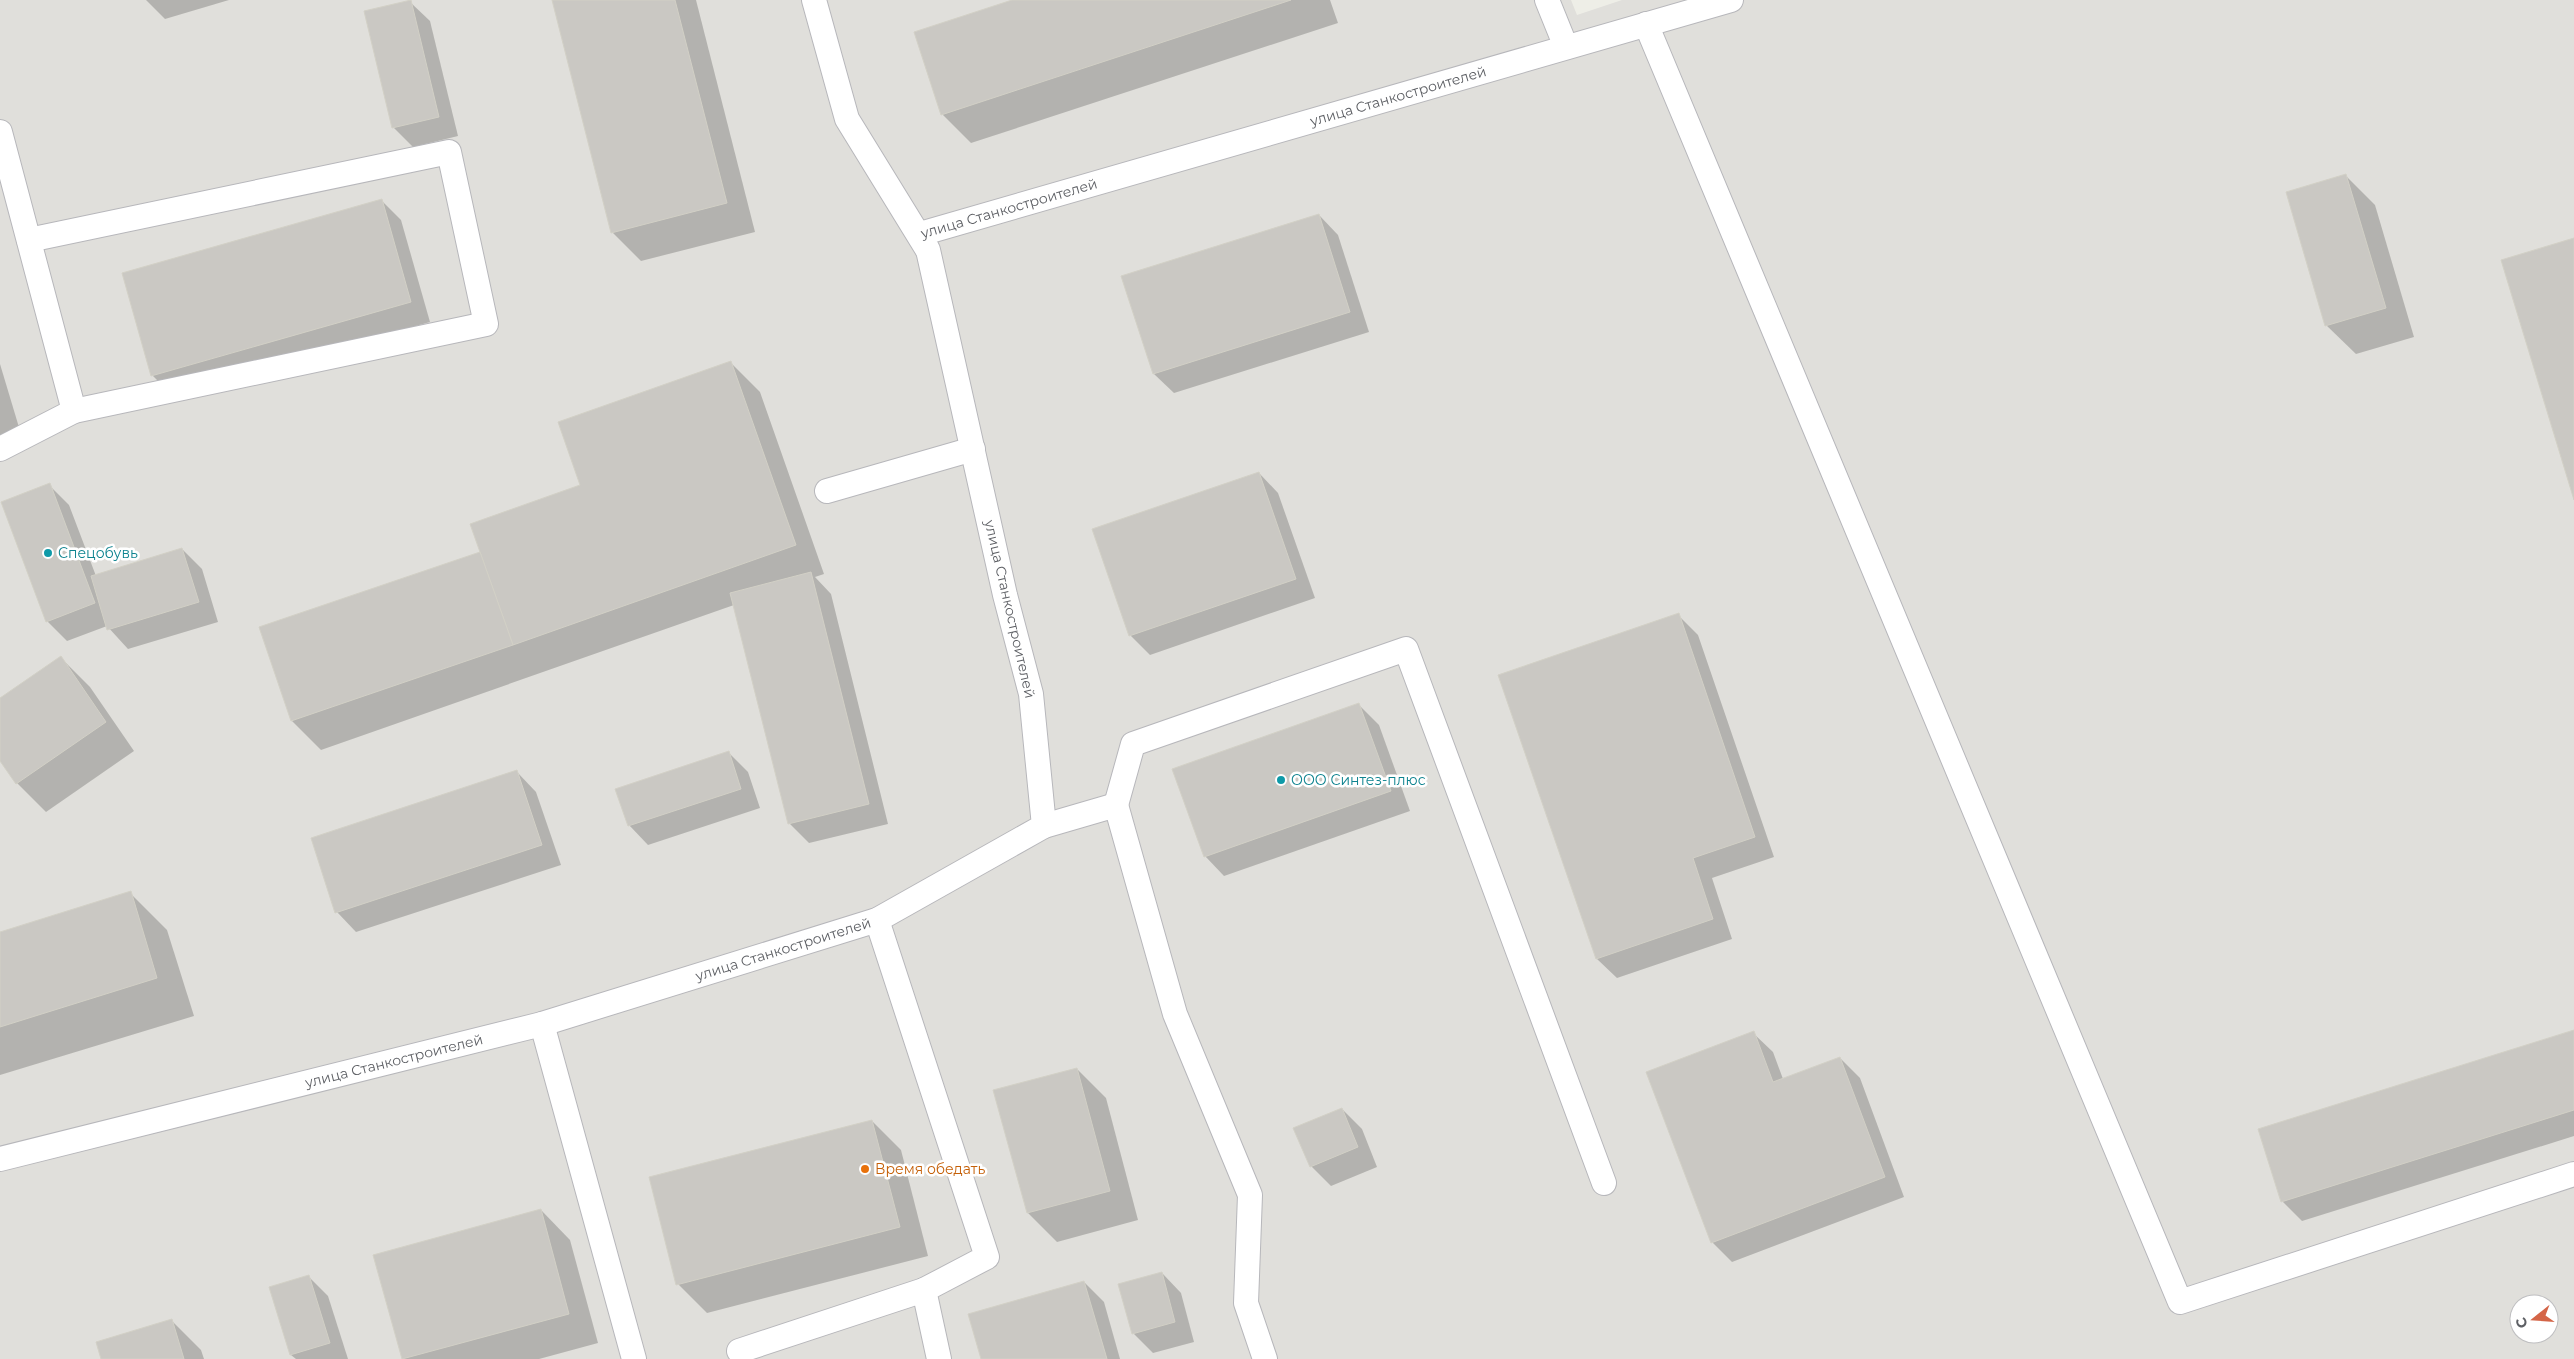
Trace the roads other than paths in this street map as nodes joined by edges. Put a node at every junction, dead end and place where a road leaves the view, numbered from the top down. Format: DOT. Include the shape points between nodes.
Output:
graph roads {
  1 [pos="814,0"];
  2 [pos="1547,0"];
  3 [pos="1731,0"];
  4 [pos="1646,24"];
  5 [pos="1566,47"];
  6 [pos="0,132"];
  7 [pos="29,240"];
  8 [pos="928,250"];
  9 [pos="74,411"];
  10 [pos="0,448"];
  11 [pos="973,449"];
  12 [pos="827,491"];
  13 [pos="1116,805"];
  14 [pos="1044,826"];
  15 [pos="877,920"];
  16 [pos="542,1024"];
  17 [pos="0,1159"];
  18 [pos="2574,1174"];
  19 [pos="1604,1184"];
  20 [pos="924,1290"];
  21 [pos="739,1351"];
  22 [pos="634,1359"];
  23 [pos="939,1359"];
  24 [pos="1265,1359"];
  1 -- 8 [label="lane" via="847,119"];
  2 -- 5 [label="lane"];
  3 -- 4 [label="lane, улица Станкостроителей"];
  4 -- 5 [label="lane, улица Станкостроителей"];
  4 -- 18 [label="lane" via="2180,1302"];
  5 -- 8 [label="lane, улица Станкостроителей" via="920,234"];
  6 -- 7 [label="lane"];
  7 -- 9 [label="lane"];
  7 -- 9 [label="lane" via="449,152 486,324"];
  8 -- 11 [label="lane, улица Станкостроителей"];
  9 -- 10 [label="lane"];
  11 -- 12 [label="lane"];
  11 -- 14 [label="lane, улица Станкостроителей" via="1031,694"];
  13 -- 14 [label="lane"];
  13 -- 19 [label="lane" via="1133,744 1406,649"];
  13 -- 24 [label="lane" via="1175,1014 1250,1195 1246,1303"];
  14 -- 15 [label="lane, улица Станкостроителей"];
  15 -- 16 [label="lane, улица Станкостроителей"];
  15 -- 20 [label="lane" via="987,1257"];
  16 -- 17 [label="lane, улица Станкостроителей"];
  16 -- 22 [label="lane"];
  20 -- 21 [label="lane"];
  20 -- 23 [label="lane"];
}
